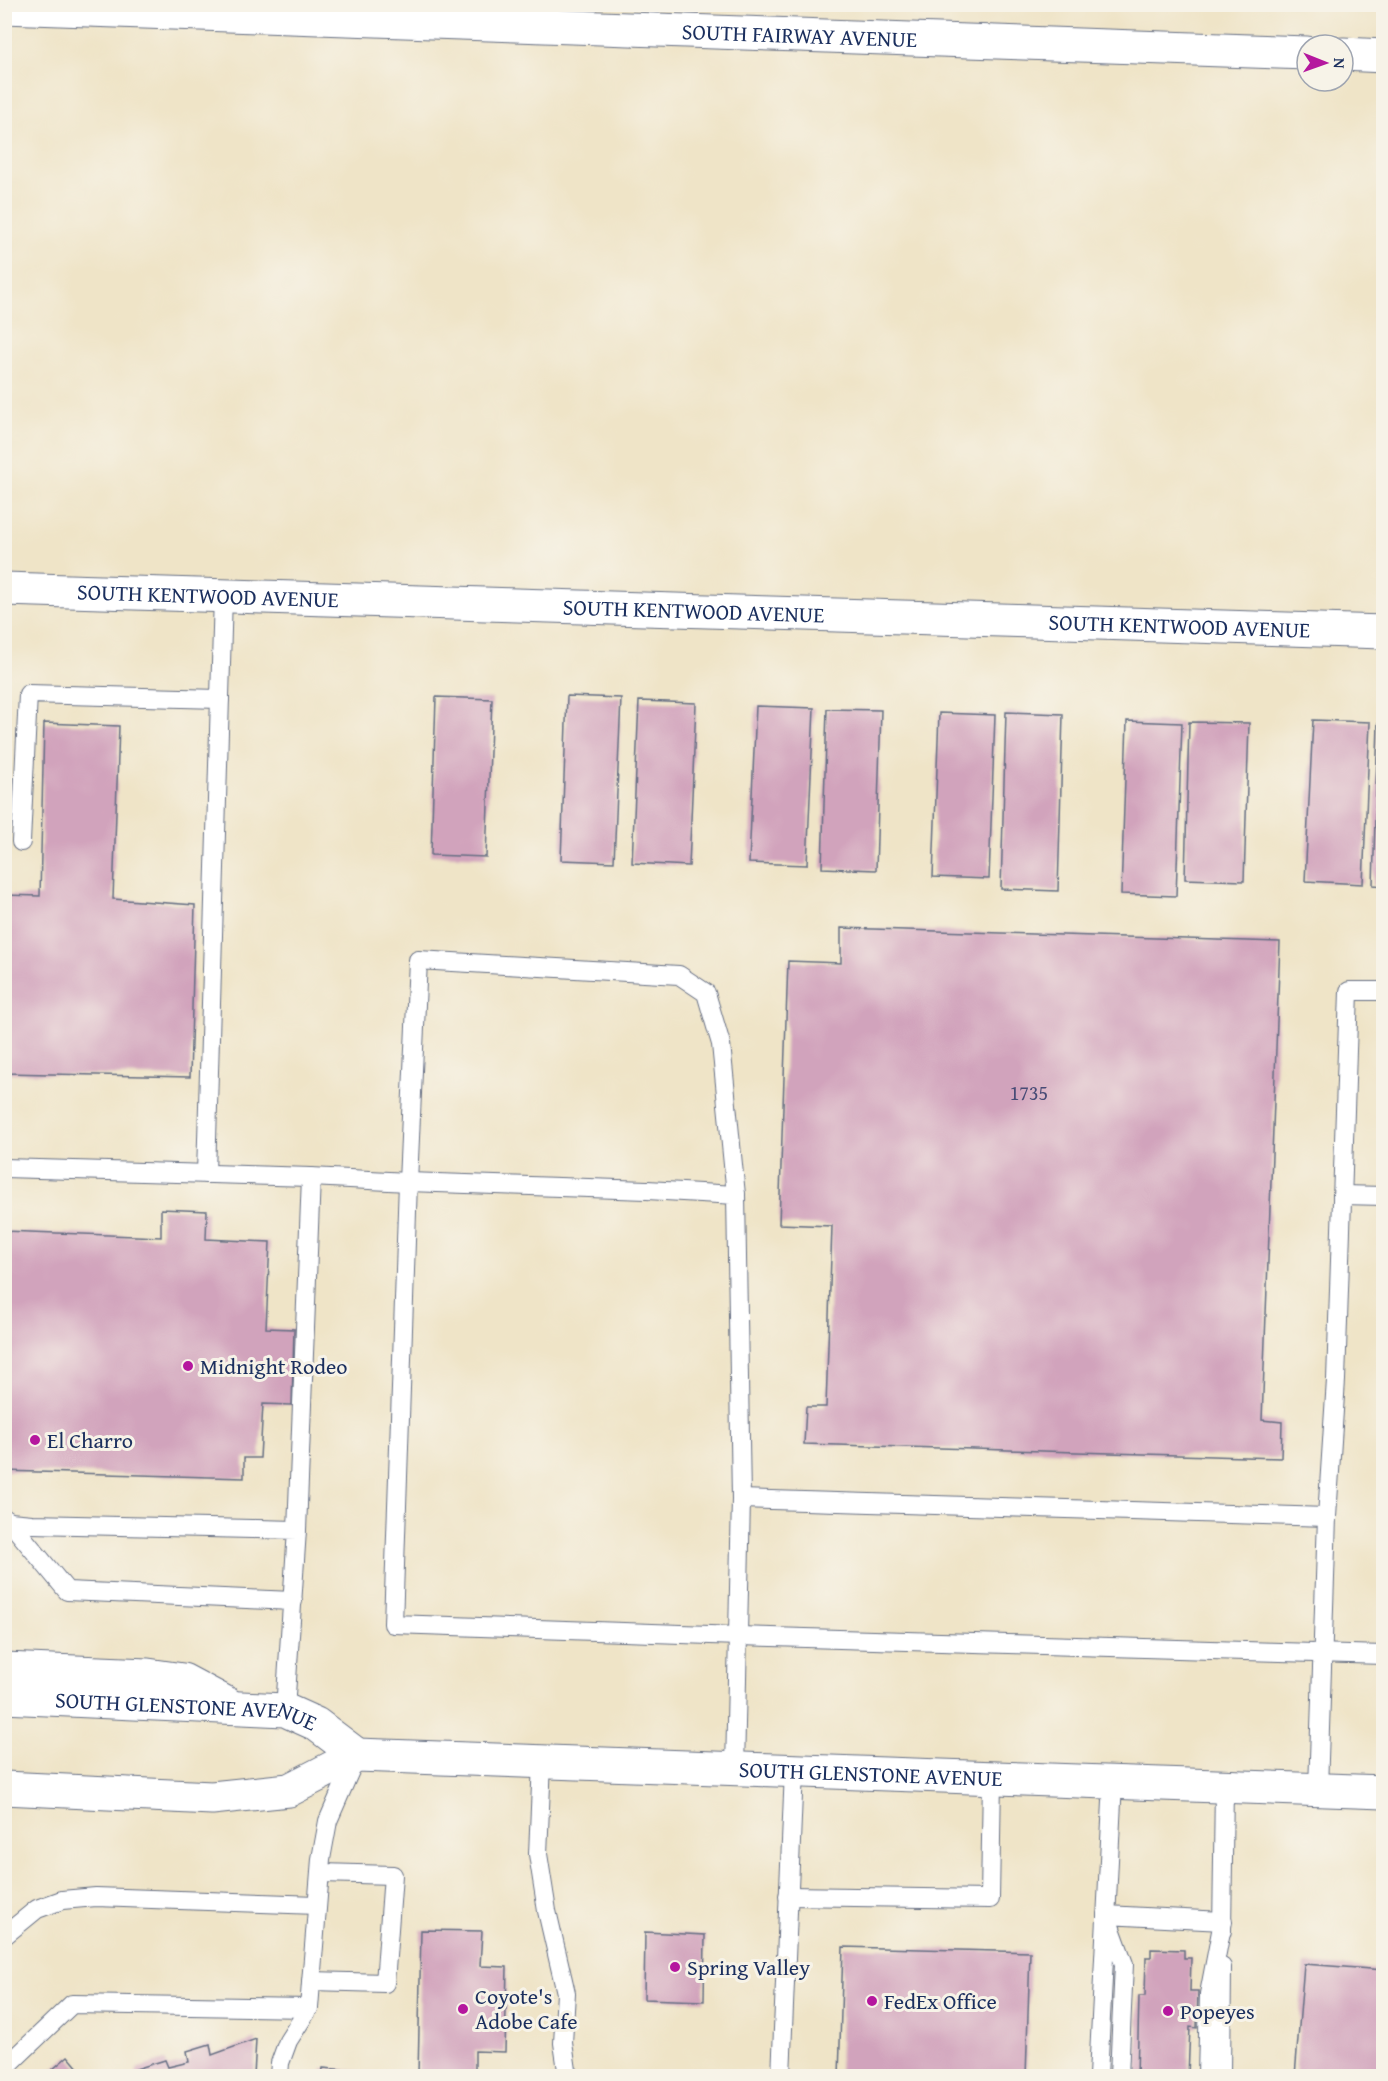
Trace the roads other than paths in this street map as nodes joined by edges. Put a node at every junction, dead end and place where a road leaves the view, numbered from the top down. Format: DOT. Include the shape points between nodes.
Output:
graph roads {
  1 [pos="4,7"];
  2 [pos="1295,53"];
  3 [pos="1355,55"];
  4 [pos="1383,56"];
  5 [pos="4,589"];
  6 [pos="223,596"];
  7 [pos="1383,632"];
  8 [pos="220,699"];
  9 [pos="21,842"];
  10 [pos="1383,992"];
  11 [pos="4,1168"];
  12 [pos="206,1174"];
  13 [pos="311,1176"];
  14 [pos="408,1182"];
  15 [pos="1342,1194"];
  16 [pos="736,1195"];
  17 [pos="1383,1196"];
  18 [pos="741,1499"];
  19 [pos="1327,1516"];
  20 [pos="7,1520"];
  21 [pos="297,1530"];
  22 [pos="294,1601"];
  23 [pos="739,1636"];
  24 [pos="1323,1654"];
  25 [pos="1383,1655"];
  26 [pos="4,1669"];
  27 [pos="4,1697"];
  28 [pos="233,1706"];
  29 [pos="285,1710"];
  30 [pos="357,1755"];
  31 [pos="542,1762"];
  32 [pos="735,1768"];
  33 [pos="794,1771"];
  34 [pos="992,1778"];
  35 [pos="1113,1782"];
  36 [pos="1224,1786"];
  37 [pos="4,1788"];
  38 [pos="1318,1789"];
  39 [pos="1383,1792"];
  40 [pos="321,1873"];
  41 [pos="788,1896"];
  42 [pos="317,1905"];
  43 [pos="1106,1915"];
  44 [pos="1222,1921"];
  45 [pos="4,1936"];
  46 [pos="311,1981"];
  47 [pos="309,2008"];
  48 [pos="4,2069"];
  49 [pos="1098,2072"];
  50 [pos="279,2076"];
  51 [pos="570,2076"];
  52 [pos="781,2076"];
  53 [pos="1119,2076"];
  54 [pos="1207,2076"];
  55 [pos="1221,2076"];
  1 -- 2 [label="street, SOUTH FAIRWAY AVENUE"];
  3 -- 4 [label="street"];
  5 -- 6 [label="street, SOUTH KENTWOOD AVENUE"];
  6 -- 7 [label="street, SOUTH KENTWOOD AVENUE"];
  6 -- 8 [label="lane"];
  8 -- 9 [label="lane" via="28,694"];
  8 -- 12 [label="lane"];
  10 -- 15 [label="lane" via="1349,991"];
  11 -- 12 [label="lane"];
  12 -- 13 [label="lane"];
  13 -- 14 [label="lane"];
  13 -- 21 [label="lane"];
  14 -- 16 [label="lane"];
  14 -- 16 [label="lane" via="418,960 679,975 706,993 721,1044"];
  14 -- 23 [label="lane" via="393,1624"];
  15 -- 17 [label="lane"];
  15 -- 19 [label="lane"];
  16 -- 18 [label="lane"];
  18 -- 19 [label="lane"];
  18 -- 23 [label="lane"];
  19 -- 24 [label="lane"];
  20 -- 21 [label="lane" via="32,1524"];
  20 -- 22 [label="lane" via="68,1591"];
  21 -- 22 [label="lane"];
  22 -- 29 [label="lane"];
  23 -- 24 [label="lane"];
  23 -- 32 [label="lane"];
  24 -- 25 [label="lane"];
  24 -- 38 [label="lane"];
  26 -- 28 [label="street" via="183,1680"];
  27 -- 28 [label="street, SOUTH GLENSTONE AVENUE"];
  28 -- 29 [label="street, SOUTH GLENSTONE AVENUE"];
  29 -- 30 [label="street, SOUTH GLENSTONE AVENUE" via="316,1724"];
  30 -- 31 [label="street, SOUTH GLENSTONE AVENUE"];
  30 -- 37 [label="street, SOUTH GLENSTONE AVENUE" via="289,1790 212,1798"];
  30 -- 40 [label="lane" via="328,1821"];
  31 -- 32 [label="street, SOUTH GLENSTONE AVENUE"];
  31 -- 51 [label="lane" via="537,1854 566,1993 563,2043"];
  32 -- 33 [label="street, SOUTH GLENSTONE AVENUE"];
  33 -- 34 [label="street, SOUTH GLENSTONE AVENUE"];
  33 -- 41 [label="lane"];
  34 -- 35 [label="street, SOUTH GLENSTONE AVENUE"];
  34 -- 41 [label="lane" via="990,1899"];
  35 -- 36 [label="street, SOUTH GLENSTONE AVENUE"];
  35 -- 43 [label="lane"];
  36 -- 38 [label="street, SOUTH GLENSTONE AVENUE"];
  36 -- 44 [label="lane"];
  38 -- 39 [label="street, SOUTH GLENSTONE AVENUE"];
  40 -- 42 [label="lane"];
  40 -- 46 [label="lane" via="393,1875 385,1983"];
  41 -- 52 [label="lane"];
  42 -- 45 [label="lane" via="96,1897 62,1900 36,1909"];
  42 -- 46 [label="lane"];
  43 -- 44 [label="lane"];
  43 -- 49 [label="lane"];
  43 -- 53 [label="lane" via="1124,1964"];
  44 -- 54 [label="lane" via="1209,1994"];
  44 -- 55 [label="lane"];
  46 -- 47 [label="lane"];
  47 -- 48 [label="lane" via="72,2004"];
  47 -- 50 [label="lane" via="288,2041"];
}
